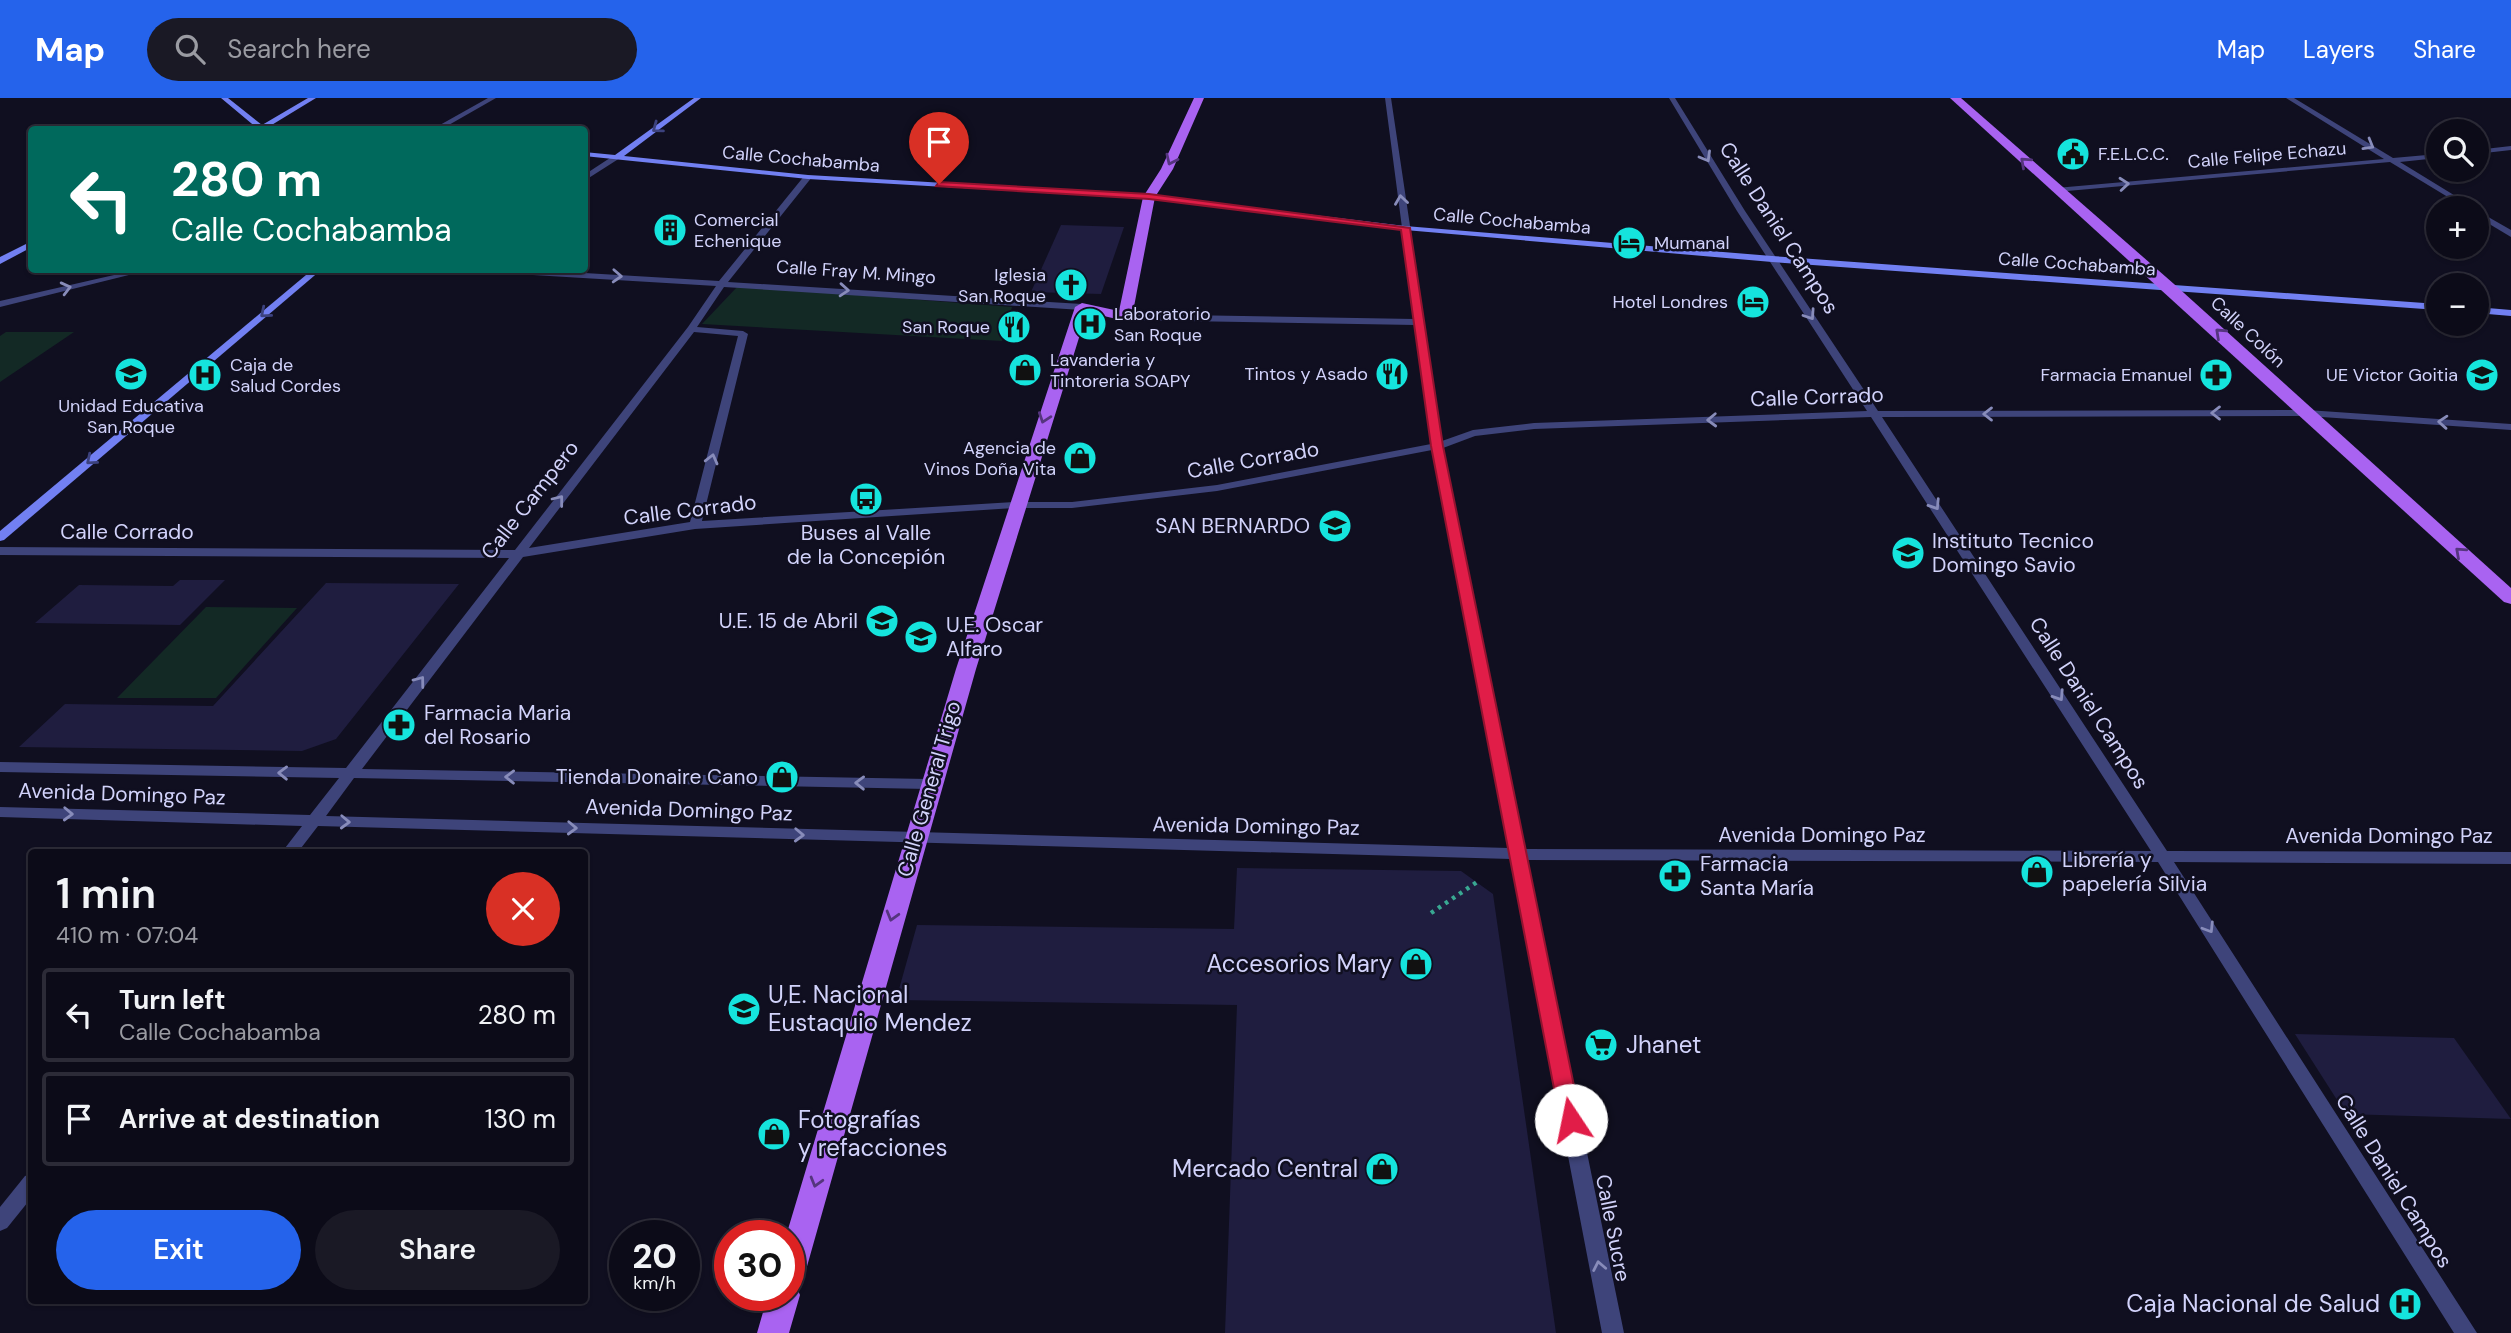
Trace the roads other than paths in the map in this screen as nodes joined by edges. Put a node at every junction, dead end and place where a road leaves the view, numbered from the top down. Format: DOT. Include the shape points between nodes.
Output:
graph roads {
  1 [pos="224,98"];
  2 [pos="313,98"];
  3 [pos="493,98"];
  4 [pos="698,98"];
  5 [pos="1199,98"];
  6 [pos="1388,98"];
  7 [pos="1672,98"];
  8 [pos="1955,98"];
  9 [pos="2289,98"];
  10 [pos="258,126"];
  11 [pos="267,126"];
  12 [pos="442,126"];
  13 [pos="2511,148"];
  14 [pos="2489,151"];
  15 [pos="588,155"];
  16 [pos="2426,157"];
  17 [pos="616,158"];
  18 [pos="2396,160"];
  19 [pos="588,176"];
  20 [pos="808,177"];
  21 [pos="2056,190"];
  22 [pos="2452,196"];
  23 [pos="1149,197"];
  24 [pos="2489,220"];
  25 [pos="1405,228"];
  26 [pos="2511,234"];
  27 [pos="28,245"];
  28 [pos="1772,258"];
  29 [pos="0,261"];
  30 [pos="132,273"];
  31 [pos="313,273"];
  32 [pos="556,273"];
  33 [pos="723,282"];
  34 [pos="2169,287"];
  35 [pos="0,304"];
  36 [pos="2426,306"];
  37 [pos="1082,307"];
  38 [pos="2489,311"];
  39 [pos="2511,313"];
  40 [pos="1125,317"];
  41 [pos="1419,322"];
  42 [pos="691,329"];
  43 [pos="2307,413"];
  44 [pos="1876,414"];
  45 [pos="2511,427"];
  46 [pos="1437,446"];
  47 [pos="1014,505"];
  48 [pos="695,525"];
  49 [pos="0,537"];
  50 [pos="0,551"];
  51 [pos="517,554"];
  52 [pos="2511,598"];
  53 [pos="0,767"];
  54 [pos="349,774"];
  55 [pos="929,785"];
  56 [pos="0,811"];
  57 [pos="315,821"];
  58 [pos="914,838"];
  59 [pos="292,849"];
  60 [pos="1518,854"];
  61 [pos="2163,856"];
  62 [pos="2511,858"];
  63 [pos="28,1187"];
  64 [pos="805,1221"];
  65 [pos="0,1222"];
  66 [pos="779,1311"];
  67 [pos="773,1333"];
  68 [pos="1613,1333"];
  69 [pos="2466,1333"];
  1 -- 10 [label="street"];
  2 -- 11 [label="street"];
  3 -- 12 [label="street"];
  4 -- 17 [label="street, one-way"];
  5 -- 23 [label="main road, one-way"];
  25 -- 6 [label="street, Calle Sucre, one-way"];
  7 -- 28 [label="street, Calle Daniel Campos, one-way" via="1728,195"];
  21 -- 8 [label="main road, Calle Colón, one-way"];
  9 -- 18 [label="street, one-way"];
  13 -- 14 [label="street"];
  15 -- 17 [label="street, Calle Cochabamba"];
  16 -- 18 [label="street, Calle Felipe Echazu"];
  17 -- 19 [label="street"];
  17 -- 20 [label="street, Calle Cochabamba"];
  21 -- 18 [label="street, Calle Felipe Echazu, one-way"];
  18 -- 22 [label="street"];
  20 -- 23 [label="street, Calle Cochabamba"];
  20 -- 33 [label="street, Calle Campero"];
  21 -- 34 [label="main road, Calle Colón"];
  23 -- 25 [label="street, Calle Cochabamba"];
  23 -- 40 [label="main road"];
  24 -- 26 [label="street"];
  25 -- 28 [label="street, Calle Cochabamba"];
  25 -- 41 [label="street, Calle Sucre"];
  27 -- 29 [label="street"];
  28 -- 34 [label="street, Calle Cochabamba"];
  28 -- 44 [label="street, Calle Daniel Campos, one-way"];
  35 -- 30 [label="street, one-way"];
  31 -- 49 [label="street, one-way"];
  32 -- 33 [label="street, Calle Fray M. Mingo, one-way"];
  33 -- 37 [label="street, Calle Fray M. Mingo, one-way"];
  33 -- 42 [label="street, Calle Campero"];
  34 -- 36 [label="street, Calle Cochabamba"];
  43 -- 34 [label="main road, Calle Colón, one-way"];
  37 -- 40 [label="main road, Calle Fray M. Mingo"];
  37 -- 47 [label="main road, Calle General Trigo, one-way"];
  38 -- 39 [label="street"];
  40 -- 41 [label="street, Calle Fray M. Mingo"];
  41 -- 46 [label="street, Calle Sucre"];
  48 -- 42 [label="street, one-way" via="743,334"];
  51 -- 42 [label="street, Calle Campero, one-way"];
  43 -- 44 [label="street, Calle Corrado, one-way"];
  45 -- 43 [label="street, Calle Corrado, one-way"];
  52 -- 43 [label="main road, Calle Colón, one-way"];
  44 -- 46 [label="street, Calle Corrado, one-way" via="1534,426 1473,433"];
  44 -- 61 [label="street, Calle Daniel Campos, one-way"];
  46 -- 47 [label="street, Calle Corrado" via="1217,488 1072,505"];
  46 -- 60 [label="street, Calle Sucre"];
  47 -- 48 [label="street, Calle Corrado"];
  47 -- 55 [label="main road, Calle General Trigo"];
  48 -- 51 [label="street, Calle Corrado"];
  50 -- 51 [label="street, Calle Corrado"];
  54 -- 51 [label="street, Calle Campero, one-way"];
  54 -- 53 [label="street, Avenida Domingo Paz, one-way"];
  55 -- 54 [label="street, Avenida Domingo Paz, one-way"];
  54 -- 57 [label="street, Calle Campero"];
  55 -- 58 [label="main road, Calle General Trigo"];
  56 -- 57 [label="street, Avenida Domingo Paz, one-way"];
  57 -- 58 [label="street, Avenida Domingo Paz, one-way"];
  57 -- 59 [label="street, Calle Campero"];
  58 -- 60 [label="street, Avenida Domingo Paz"];
  58 -- 64 [label="main road, Calle General Trigo, one-way"];
  60 -- 61 [label="street, Avenida Domingo Paz"];
  68 -- 60 [label="street, Calle Sucre, one-way"];
  61 -- 62 [label="street, Avenida Domingo Paz"];
  61 -- 69 [label="street, Calle Daniel Campos, one-way"];
  63 -- 65 [label="street"];
  66 -- 67 [label="main road"];
}
